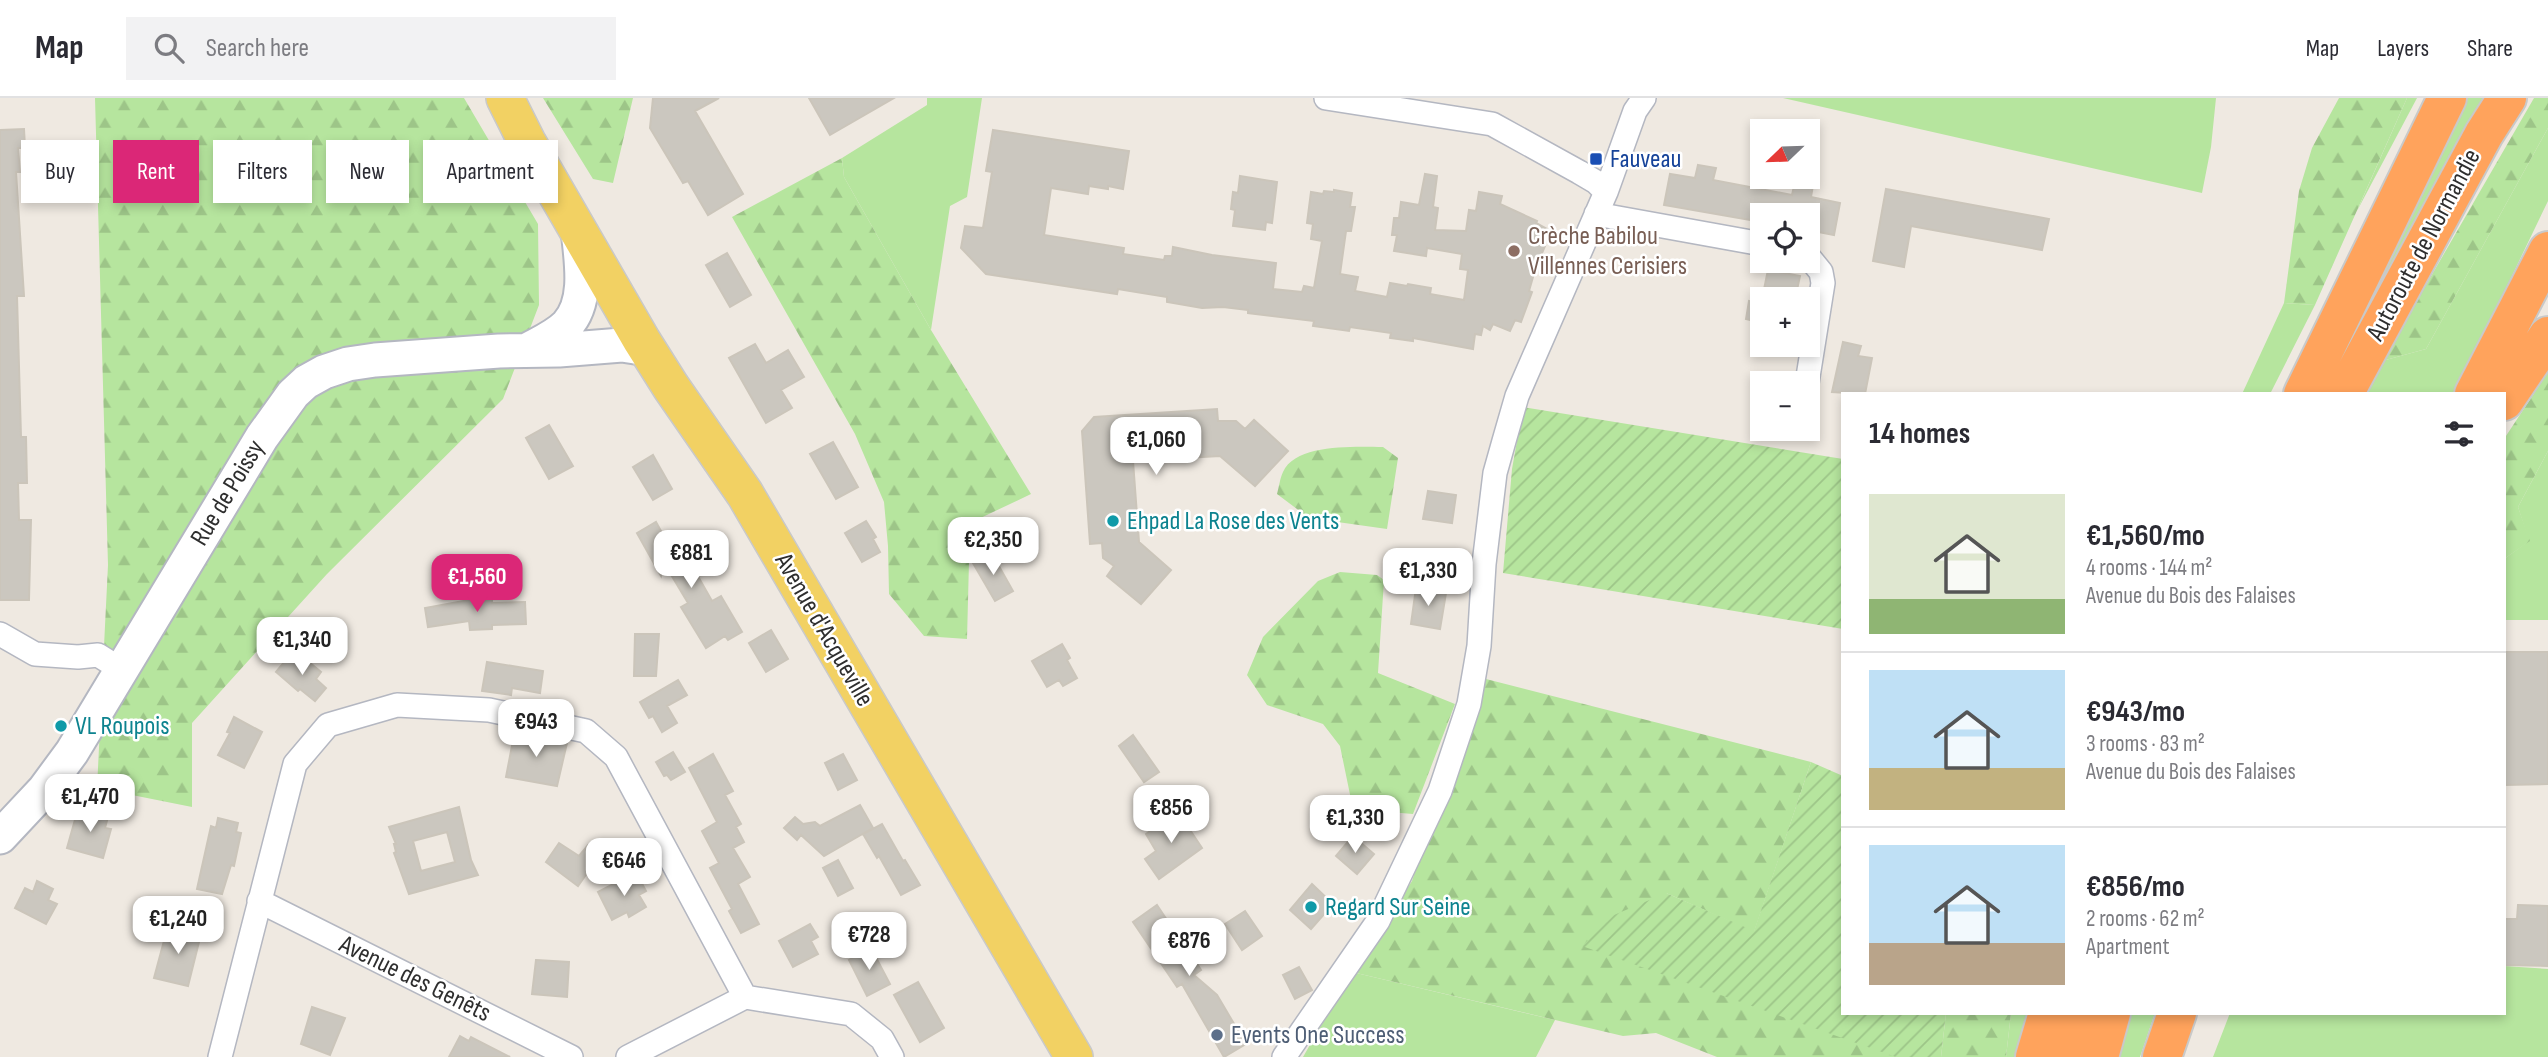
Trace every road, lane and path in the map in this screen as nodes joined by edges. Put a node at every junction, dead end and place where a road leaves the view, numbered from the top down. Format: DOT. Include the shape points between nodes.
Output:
graph roads {
  1 [pos="505,98"];
  2 [pos="526,98"];
  3 [pos="1326,98"];
  4 [pos="2447,98"];
  5 [pos="2507,98"];
  6 [pos="1638,100"];
  7 [pos="1606,192"];
  8 [pos="1596,214"];
  9 [pos="578,230"];
  10 [pos="1750,242"];
  11 [pos="2548,251"];
  12 [pos="1820,271"];
  13 [pos="629,288"];
  14 [pos="578,308"];
  15 [pos="2548,336"];
  16 [pos="579,348"];
  17 [pos="529,349"];
  18 [pos="648,349"];
  19 [pos="1809,371"];
  20 [pos="2304,392"];
  21 [pos="2345,392"];
  22 [pos="2475,392"];
  23 [pos="2506,398"];
  24 [pos="745,494"];
  25 [pos="0,634"];
  26 [pos="122,670"];
  27 [pos="0,837"];
  28 [pos="259,901"];
  29 [pos="745,997"];
  30 [pos="2047,1015"];
  31 [pos="2080,1015"];
  32 [pos="2110,1015"];
  33 [pos="2177,1015"];
  34 [pos="220,1057"];
  35 [pos="571,1057"];
  36 [pos="628,1057"];
  37 [pos="892,1057"];
  38 [pos="1074,1057"];
  39 [pos="1284,1057"];
  40 [pos="2035,1057"];
  41 [pos="2071,1057"];
  42 [pos="2099,1057"];
  43 [pos="2162,1057"];
  1 -- 9 [label="main road, Avenue d'Acqueville"];
  2 -- 13 [label="main road"];
  3 -- 7 [label="street" via="1492,124"];
  4 -- 20 [label="highway"];
  5 -- 21 [label="highway, Autoroute de Normandie"];
  6 -- 7 [label="street"];
  7 -- 8 [label="street"];
  8 -- 10 [label="street"];
  8 -- 39 [label="street" via="1517,396 1495,473 1469,704 1440,791 1378,921"];
  9 -- 13 [label="main road, Avenue d'Acqueville"];
  9 -- 14 [label="street"];
  11 -- 22 [label="highway"];
  12 -- 19 [label="street" via="1823,283"];
  13 -- 14 [label="street"];
  13 -- 16 [label="street" via="610,325"];
  13 -- 18 [label="main road, Avenue d'Acqueville"];
  13 -- 24 [label="main road" via="713,419"];
  14 -- 17 [label="street" via="566,326"];
  15 -- 23 [label="highway"];
  16 -- 17 [label="street, Rue de Poissy"];
  16 -- 18 [label="street, Rue de Poissy" via="622,345"];
  17 -- 26 [label="street, Rue de Poissy" via="375,360 324,372 306,382 262,437"];
  18 -- 24 [label="main road, Avenue d'Acqueville"];
  24 -- 38 [label="main road, Avenue d'Acqueville"];
  25 -- 26 [label="street" via="35,654 98,655"];
  26 -- 27 [label="street, Rue de Poissy" via="58,773"];
  28 -- 29 [label="street" via="295,764 328,725 397,705 489,710 586,731 616,757"];
  28 -- 34 [label="street"];
  28 -- 35 [label="street, Avenue des Genêts"];
  29 -- 36 [label="street"];
  29 -- 37 [label="street" via="851,1014 882,1039"];
  30 -- 40 [label="highway"];
  31 -- 41 [label="highway"];
  32 -- 42 [label="highway"];
  33 -- 43 [label="highway"];
}
